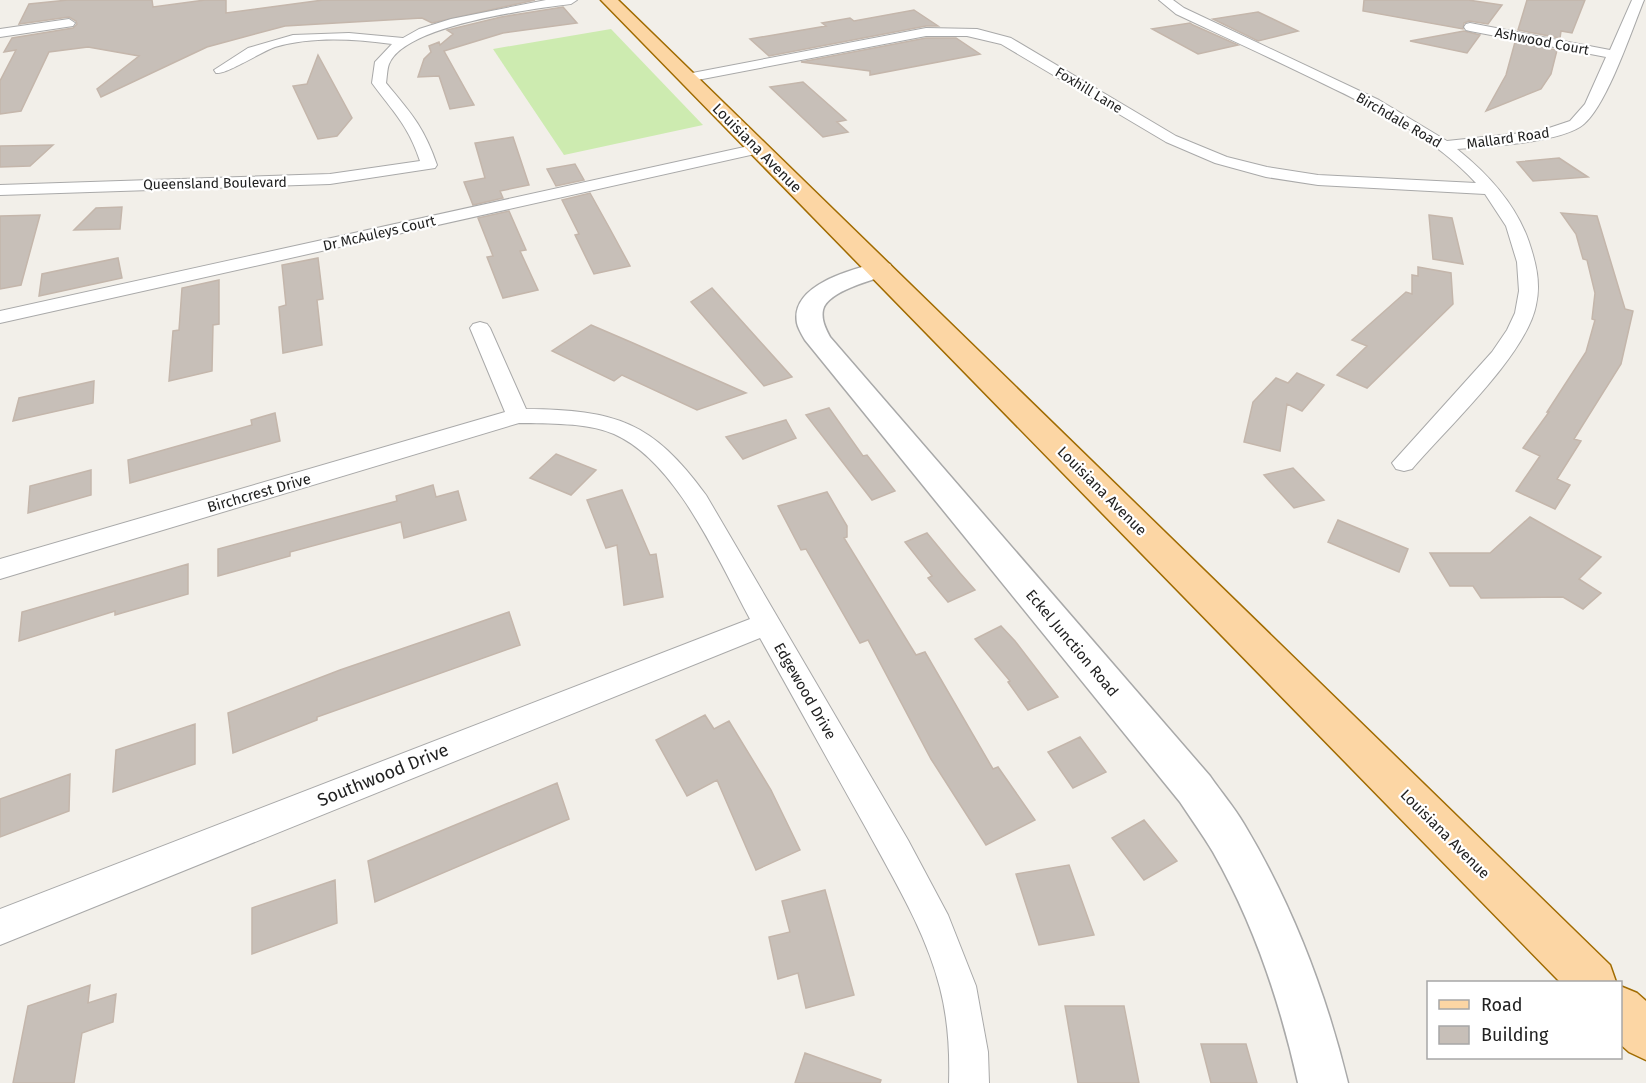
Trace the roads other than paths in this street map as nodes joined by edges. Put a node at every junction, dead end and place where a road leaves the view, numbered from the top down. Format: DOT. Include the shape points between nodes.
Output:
graph roads {
  1 [pos="571,0"];
  2 [pos="609,0"];
  3 [pos="1165,0"];
  4 [pos="1638,0"];
  5 [pos="69,23"];
  6 [pos="1470,27"];
  7 [pos="0,33"];
  8 [pos="405,42"];
  9 [pos="1614,55"];
  10 [pos="221,70"];
  11 [pos="687,78"];
  12 [pos="1444,146"];
  13 [pos="758,148"];
  14 [pos="1489,189"];
  15 [pos="0,190"];
  16 [pos="881,269"];
  17 [pos="0,317"];
  18 [pos="480,328"];
  19 [pos="518,416"];
  20 [pos="1404,463"];
  21 [pos="0,569"];
  22 [pos="766,624"];
  23 [pos="0,927"];
  24 [pos="1592,981"];
  25 [pos="1622,1012"];
  26 [pos="1646,1035"];
  27 [pos="969,1083"];
  28 [pos="1323,1083"];
  1 -- 8 [label="street" via="474,16"];
  2 -- 11 [label="main road, Louisiana Avenue"];
  3 -- 12 [label="street, Birchdale Road" via="1180,11 1369,101"];
  4 -- 9 [label="street, Mallard Road"];
  5 -- 7 [label="street"];
  6 -- 9 [label="street, Ashwood Court"];
  8 -- 10 [label="street" via="353,37 292,39 250,52"];
  8 -- 15 [label="street, Queensland Boulevard" via="388,56 377,75 383,91 412,124 429,165 310,180"];
  9 -- 12 [label="street, Mallard Road" via="1592,106 1575,124 1542,135"];
  11 -- 13 [label="main road, Louisiana Avenue"];
  11 -- 14 [label="street, Foxhill Lane" via="926,32 978,33 1006,41 1171,139 1221,160 1318,180"];
  12 -- 14 [label="street, Birchdale Road"];
  13 -- 16 [label="main road, Louisiana Avenue"];
  13 -- 17 [label="street, Dr McAuleys Court"];
  14 -- 20 [label="street, Birchdale Road" via="1512,222 1524,250 1528,284 1524,317 1511,344"];
  16 -- 24 [label="main road, Louisiana Avenue"];
  16 -- 28 [label="street, Eckel Junction Road" via="843,282 816,298 807,316 810,327 1195,789 1229,838 1293,977"];
  18 -- 19 [label="street"];
  19 -- 21 [label="street, Birchcrest Drive"];
  19 -- 22 [label="street, Edgewood Drive" via="605,423 641,439 664,456 697,501"];
  22 -- 23 [label="street, Southwood Drive"];
  22 -- 27 [label="street, Edgewood Drive" via="936,927 958,986 965,1018"];
  25 -- 26 [label="main road"];
}
